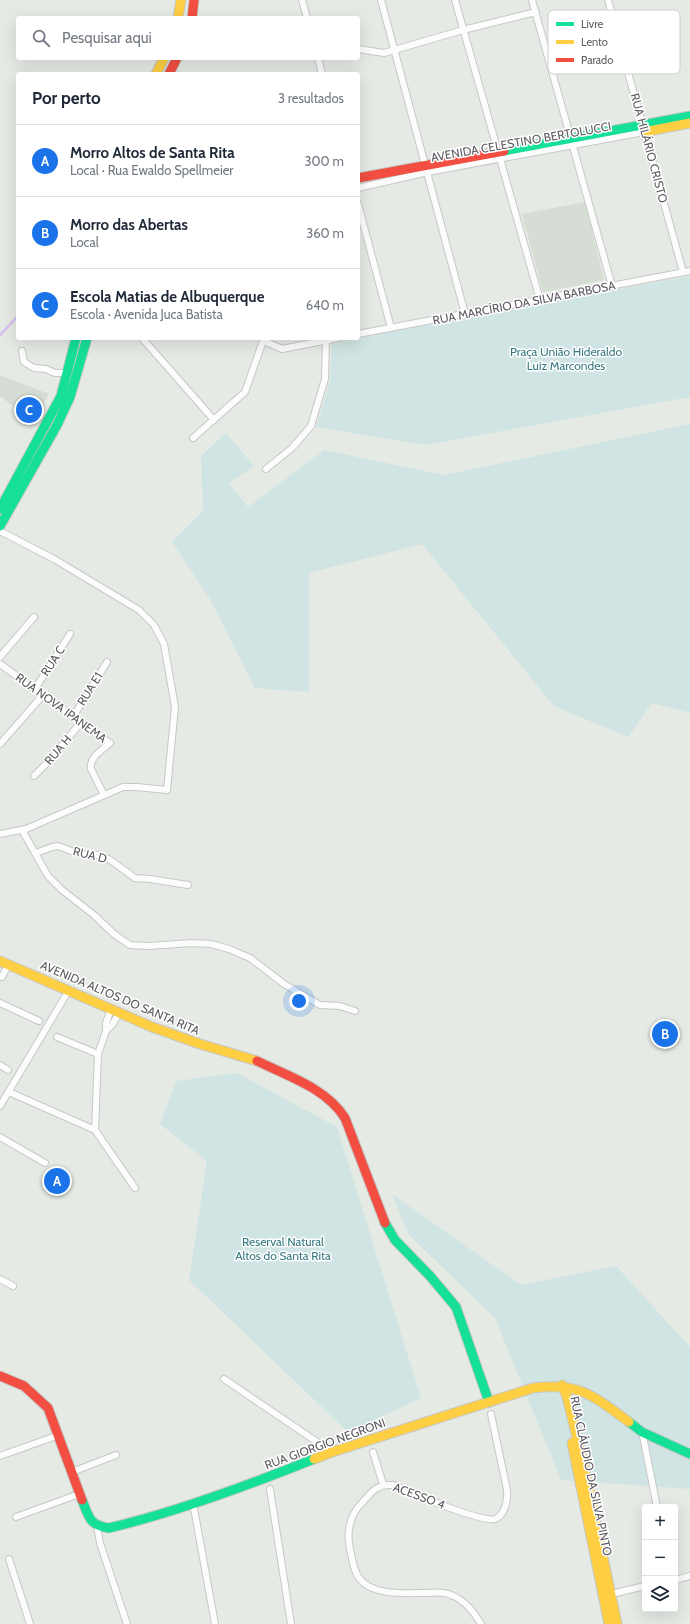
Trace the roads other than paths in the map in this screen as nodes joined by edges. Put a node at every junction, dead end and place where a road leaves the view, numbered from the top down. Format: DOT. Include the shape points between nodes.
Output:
graph roads {
  1 [pos="181,0"];
  2 [pos="194,0"];
  3 [pos="302,0"];
  4 [pos="381,0"];
  5 [pos="455,0"];
  6 [pos="532,0"];
  7 [pos="608,0"];
  8 [pos="611,10"];
  9 [pos="536,12"];
  10 [pos="178,16"];
  11 [pos="192,16"];
  12 [pos="306,16"];
  13 [pos="463,30"];
  14 [pos="360,48"];
  15 [pos="395,50"];
  16 [pos="548,55"];
  17 [pos="163,60"];
  18 [pos="177,60"];
  19 [pos="318,60"];
  20 [pos="157,72"];
  21 [pos="170,72"];
  22 [pos="322,72"];
  23 [pos="553,74"];
  24 [pos="628,74"];
  25 [pos="690,116"];
  26 [pos="690,123"];
  27 [pos="643,128"];
  28 [pos="572,141"];
  29 [pos="499,155"];
  30 [pos="427,168"];
  31 [pos="360,178"];
  32 [pos="360,187"];
  33 [pos="360,212"];
  34 [pos="690,271"];
  35 [pos="683,272"];
  36 [pos="612,286"];
  37 [pos="540,300"];
  38 [pos="465,314"];
  39 [pos="391,328"];
  40 [pos="360,334"];
  41 [pos="76,340"];
  42 [pos="86,340"];
  43 [pos="144,340"];
  44 [pos="264,340"];
  45 [pos="326,340"];
  46 [pos="22,351"];
  47 [pos="68,373"];
  48 [pos="214,420"];
  49 [pos="192,438"];
  50 [pos="266,469"];
  51 [pos="0,509"];
  52 [pos="0,526"];
  53 [pos="0,531"];
  54 [pos="34,617"];
  55 [pos="70,634"];
  56 [pos="0,657"];
  57 [pos="107,662"];
  58 [pos="2,666"];
  59 [pos="0,674"];
  60 [pos="35,688"];
  61 [pos="44,694"];
  62 [pos="73,717"];
  63 [pos="81,722"];
  64 [pos="0,744"];
  65 [pos="34,776"];
  66 [pos="104,795"];
  67 [pos="22,830"];
  68 [pos="0,834"];
  69 [pos="36,853"];
  70 [pos="188,884"];
  71 [pos="4,963"];
  72 [pos="2,977"];
  73 [pos="70,990"];
  74 [pos="0,1003"];
  75 [pos="115,1011"];
  76 [pos="355,1011"];
  77 [pos="106,1020"];
  78 [pos="39,1021"];
  79 [pos="113,1023"];
  80 [pos="106,1031"];
  81 [pos="56,1037"];
  82 [pos="98,1054"];
  83 [pos="0,1065"];
  84 [pos="8,1070"];
  85 [pos="9,1092"];
  86 [pos="0,1106"];
  87 [pos="95,1130"];
  88 [pos="0,1137"];
  89 [pos="45,1163"];
  90 [pos="135,1188"];
  91 [pos="0,1279"];
  92 [pos="13,1286"];
  93 [pos="0,1376"];
  94 [pos="224,1379"];
  95 [pos="562,1385"];
  96 [pos="489,1402"];
  97 [pos="492,1414"];
  98 [pos="642,1431"];
  99 [pos="59,1435"];
  100 [pos="332,1452"];
  101 [pos="373,1452"];
  102 [pos="690,1454"];
  103 [pos="116,1455"];
  104 [pos="0,1456"];
  105 [pos="72,1472"];
  106 [pos="383,1484"];
  107 [pos="270,1489"];
  108 [pos="79,1494"];
  109 [pos="193,1503"];
  110 [pos="656,1504"];
  111 [pos="16,1518"];
  112 [pos="98,1526"];
  113 [pos="9,1559"];
  114 [pos="690,1576"];
  115 [pos="678,1579"];
  116 [pos="642,1587"];
  117 [pos="607,1595"];
  118 [pos="30,1624"];
  119 [pos="127,1624"];
  120 [pos="215,1624"];
  121 [pos="291,1624"];
  122 [pos="481,1624"];
  123 [pos="609,1624"];
  124 [pos="617,1624"];
  1 -- 10 [label="street"];
  2 -- 11 [label="street"];
  3 -- 12 [label="street"];
  4 -- 15 [label="street"];
  5 -- 13 [label="street"];
  6 -- 9 [label="street"];
  7 -- 8 [label="street, RUA HILÁRIO CRISTO"];
  9 -- 13 [label="street"];
  9 -- 16 [label="street"];
  13 -- 15 [label="street"];
  13 -- 29 [label="street"];
  14 -- 15 [label="street" via="384,53"];
  15 -- 30 [label="street"];
  17 -- 20 [label="street"];
  18 -- 21 [label="street"];
  19 -- 22 [label="street"];
  23 -- 28 [label="street"];
  24 -- 27 [label="street, RUA HILÁRIO CRISTO"];
  25 -- 27 [label="street, AVENIDA CELESTINO BERTOLUCCI"];
  26 -- 27 [label="street, AVENIDA CELESTINO BERTOLUCCI"];
  27 -- 28 [label="street, AVENIDA CELESTINO BERTOLUCCI"];
  27 -- 35 [label="street, RUA HILÁRIO CRISTO"];
  28 -- 29 [label="street, AVENIDA CELESTINO BERTOLUCCI"];
  28 -- 36 [label="street"];
  29 -- 30 [label="street, AVENIDA CELESTINO BERTOLUCCI"];
  29 -- 37 [label="street"];
  30 -- 31 [label="street, AVENIDA CELESTINO BERTOLUCCI"];
  30 -- 32 [label="street, AVENIDA CELESTINO BERTOLUCCI"];
  30 -- 38 [label="street"];
  33 -- 39 [label="street"];
  34 -- 35 [label="street, RUA MARCÍRIO DA SILVA BARBOSA"];
  35 -- 36 [label="street, RUA MARCÍRIO DA SILVA BARBOSA"];
  36 -- 37 [label="street, RUA MARCÍRIO DA SILVA BARBOSA"];
  37 -- 38 [label="street, RUA MARCÍRIO DA SILVA BARBOSA"];
  38 -- 39 [label="street, RUA MARCÍRIO DA SILVA BARBOSA"];
  39 -- 40 [label="street, RUA MARCÍRIO DA SILVA BARBOSA"];
  41 -- 47 [label="street"];
  42 -- 52 [label="street" via="70,397 57,425"];
  43 -- 48 [label="street"];
  44 -- 45 [label="street" via="282,348"];
  44 -- 48 [label="street" via="245,392"];
  45 -- 50 [label="street" via="325,379 312,426 292,448"];
  46 -- 47 [label="street" via="24,362 34,368 58,374"];
  47 -- 51 [label="street" via="61,396"];
  48 -- 49 [label="street"];
  53 -- 66 [label="street" via="54,559 139,610 154,625 164,644 175,707 167,790 123,787"];
  54 -- 56 [label="street"];
  55 -- 60 [label="street, RUA C"];
  57 -- 62 [label="street, RUA E1"];
  58 -- 59 [label="street"];
  58 -- 60 [label="street, RUA NOVA IPANEMA"];
  60 -- 61 [label="street, RUA NOVA IPANEMA"];
  61 -- 62 [label="street, RUA NOVA IPANEMA"];
  61 -- 64 [label="street"];
  62 -- 63 [label="street, RUA NOVA IPANEMA"];
  63 -- 65 [label="street, RUA H"];
  63 -- 66 [label="street, RUA NOVA IPANEMA" via="110,743 90,764"];
  66 -- 67 [label="street"];
  67 -- 68 [label="street"];
  67 -- 69 [label="street"];
  69 -- 70 [label="street, RUA D" via="58,846 80,854 98,855 109,859 135,878"];
  69 -- 76 [label="street" via="48,876 62,890 130,945 192,943 211,944 229,949 250,958 284,984 320,1005 340,1006"];
  71 -- 72 [label="street"];
  71 -- 73 [label="street, AVENIDA ALTOS DO SANTA RITA"];
  73 -- 75 [label="street, AVENIDA ALTOS DO SANTA RITA"];
  73 -- 85 [label="street"];
  74 -- 78 [label="street"];
  75 -- 77 [label="street"];
  75 -- 79 [label="street"];
  75 -- 96 [label="street, AVENIDA ALTOS DO SANTA RITA" via="200,1044 257,1061 304,1083 338,1107 345,1118 385,1224 395,1240 456,1307"];
  77 -- 79 [label="street"];
  77 -- 80 [label="street"];
  79 -- 80 [label="street"];
  80 -- 82 [label="street"];
  81 -- 82 [label="street"];
  82 -- 87 [label="street"];
  83 -- 84 [label="street"];
  85 -- 86 [label="street"];
  85 -- 87 [label="street"];
  87 -- 90 [label="street"];
  88 -- 89 [label="street"];
  91 -- 92 [label="street"];
  93 -- 99 [label="street" via="24,1386 48,1408"];
  94 -- 100 [label="street"];
  95 -- 96 [label="street, RUA GIORGIO NEGRONI" via="545,1385"];
  95 -- 98 [label="street, RUA GIORGIO NEGRONI" via="592,1394"];
  95 -- 117 [label="street, RUA CLÁUDIO DA SILVA PINTO" via="567,1397"];
  96 -- 100 [label="street, RUA GIORGIO NEGRONI"];
  97 -- 106 [label="street, ACESSO 4" via="508,1498 500,1516 486,1519 450,1508 393,1485"];
  98 -- 102 [label="street, RUA GIORGIO NEGRONI"];
  98 -- 110 [label="street"];
  99 -- 104 [label="street"];
  99 -- 105 [label="street"];
  100 -- 109 [label="street, RUA GIORGIO NEGRONI"];
  101 -- 106 [label="street"];
  103 -- 105 [label="street"];
  105 -- 108 [label="street"];
  106 -- 122 [label="street, ACESSO 4" via="359,1505 350,1521 349,1545 358,1578 365,1584 396,1594 452,1595 470,1608"];
  107 -- 121 [label="street"];
  108 -- 111 [label="street"];
  108 -- 112 [label="street" via="90,1519"];
  109 -- 112 [label="street, RUA GIORGIO NEGRONI" via="122,1526"];
  109 -- 120 [label="street"];
  112 -- 119 [label="street" via="100,1543"];
  113 -- 118 [label="street"];
  114 -- 115 [label="street"];
  116 -- 117 [label="street"];
  117 -- 123 [label="street, RUA CLÁUDIO DA SILVA PINTO"];
  117 -- 124 [label="street, RUA CLÁUDIO DA SILVA PINTO"];
}
